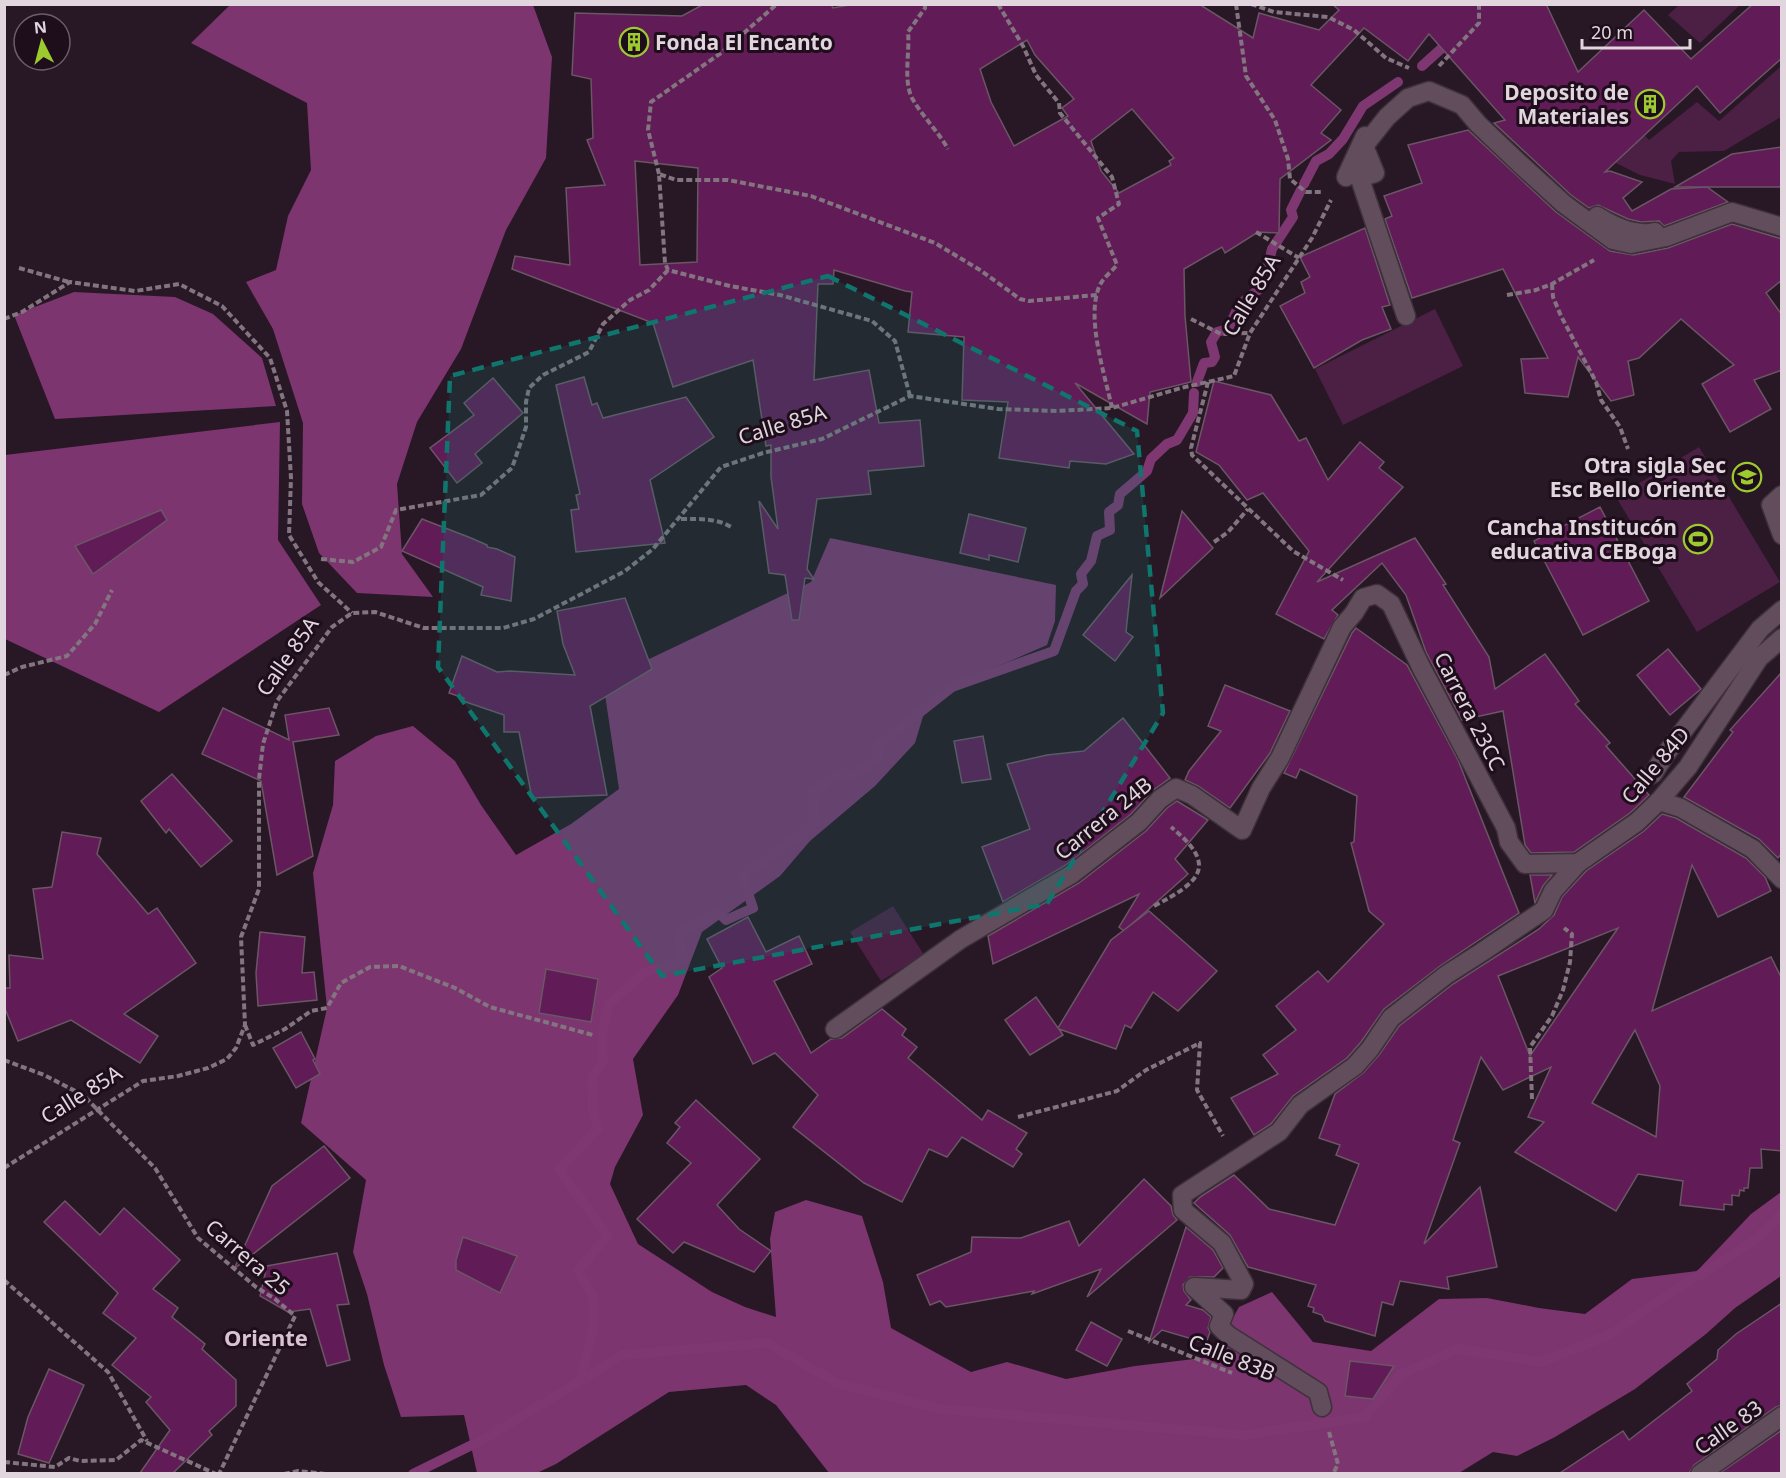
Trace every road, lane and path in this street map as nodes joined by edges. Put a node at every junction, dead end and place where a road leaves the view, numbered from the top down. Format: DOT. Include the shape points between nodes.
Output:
graph roads {
  1 [pos="777,4"];
  2 [pos="925,4"];
  3 [pos="998,4"];
  4 [pos="1236,4"];
  5 [pos="1251,4"];
  6 [pos="1479,5"];
  7 [pos="1428,78"];
  8 [pos="948,149"];
  9 [pos="1353,171"];
  10 [pos="659,174"];
  11 [pos="1782,217"];
  12 [pos="1782,227"];
  13 [pos="1256,232"];
  14 [pos="1623,242"];
  15 [pos="1298,257"];
  16 [pos="20,268"];
  17 [pos="668,270"];
  18 [pos="70,282"];
  19 [pos="1552,284"];
  20 [pos="1097,295"];
  21 [pos="1507,295"];
  22 [pos="1406,316"];
  23 [pos="4,318"];
  24 [pos="1191,319"];
  25 [pos="1250,333"];
  26 [pos="1208,382"];
  27 [pos="910,396"];
  28 [pos="1112,408"];
  29 [pos="1628,449"];
  30 [pos="1782,495"];
  31 [pos="1248,509"];
  32 [pos="680,519"];
  33 [pos="733,528"];
  34 [pos="1782,535"];
  35 [pos="1214,542"];
  36 [pos="321,559"];
  37 [pos="112,590"];
  38 [pos="1363,598"];
  39 [pos="1782,610"];
  40 [pos="352,613"];
  41 [pos="1782,638"];
  42 [pos="4,675"];
  43 [pos="1653,774"];
  44 [pos="1160,799"];
  45 [pos="1659,801"];
  46 [pos="1578,863"];
  47 [pos="1782,879"];
  48 [pos="1155,906"];
  49 [pos="1537,915"];
  50 [pos="245,1025"];
  51 [pos="835,1029"];
  52 [pos="593,1035"];
  53 [pos="4,1060"];
  54 [pos="1532,1099"];
  55 [pos="98,1110"];
  56 [pos="1018,1117"];
  57 [pos="1242,1156"];
  58 [pos="4,1168"];
  59 [pos="4,1280"];
  60 [pos="1128,1330"];
  61 [pos="1238,1376"];
  62 [pos="1322,1407"];
  63 [pos="1782,1416"];
  64 [pos="148,1443"];
  65 [pos="1333,1447"];
  66 [pos="4,1462"];
  67 [pos="217,1473"];
  68 [pos="284,1473"];
  69 [pos="326,1473"];
  70 [pos="1333,1473"];
  71 [pos="1700,1473"];
  1 -- 10 [label="path" via="721,53 651,102 648,130"];
  2 -- 8 [label="path" via="908,32 906,63 911,97"];
  3 -- 20 [label="path" via="1036,75 1059,103 1060,113 1112,177 1119,204 1098,218 1117,265 1100,285"];
  4 -- 9 [label="path" via="1246,76 1275,120 1290,179 1306,192 1324,192"];
  5 -- 7 [label="path" via="1274,12 1328,17 1354,30 1386,58"];
  6 -- 7 [label="path" via="1479,22"];
  7 -- 9 [label="street" via="1378,113"];
  7 -- 11 [label="street" via="1447,87 1491,123 1567,197 1615,227 1648,234 1677,227 1713,208 1739,204"];
  9 -- 14 [label="street" via="1375,173 1364,146 1408,98 1429,91 1462,105 1564,204 1613,240"];
  9 -- 15 [label="path, Calle 85A"];
  9 -- 22 [label="street"];
  10 -- 17 [label="path"];
  10 -- 20 [label="path" via="676,180 728,180 812,195 935,243 1020,299"];
  12 -- 14 [label="street" via="1732,212 1666,237"];
  13 -- 15 [label="path"];
  14 -- 19 [label="path"];
  15 -- 25 [label="path, Calle 85A"];
  16 -- 18 [label="path"];
  17 -- 27 [label="path" via="785,296 872,321 895,341"];
  17 -- 36 [label="path" via="649,290 630,300 603,324 589,352 543,375 529,388 526,427 512,468 481,495 396,510 381,547 353,562"];
  18 -- 23 [label="path" via="22,312"];
  18 -- 40 [label="path" via="135,291 179,284 222,306 270,358 287,411 289,535 318,582"];
  19 -- 21 [label="path"];
  19 -- 29 [label="path" via="1552,297 1560,316"];
  20 -- 28 [label="path" via="1097,343"];
  24 -- 25 [label="path" via="1221,334"];
  25 -- 26 [label="path, Calle 85A" via="1234,376"];
  26 -- 28 [label="path, Calle 85A"];
  26 -- 31 [label="path" via="1192,455"];
  27 -- 28 [label="path, Calle 85A" via="998,409"];
  27 -- 32 [label="path, Calle 85A" via="822,438 721,466"];
  30 -- 34 [label="street" via="1771,505"];
  31 -- 35 [label="path"];
  31 -- 38 [label="path" via="1293,551 1348,582"];
  32 -- 33 [label="path" via="702,518"];
  32 -- 40 [label="path, Calle 85A" via="653,549 625,571 534,619 502,628 424,628 375,612"];
  37 -- 42 [label="path" via="95,624 67,656"];
  38 -- 44 [label="street, Carrera 24B" via="1342,627 1242,830 1192,795 1176,789"];
  38 -- 46 [label="street, Carrera 23CC" via="1377,594 1391,604 1506,828 1509,842 1525,864"];
  39 -- 43 [label="street" via="1760,628"];
  40 -- 50 [label="path, Calle 85A" via="332,627 277,701 263,744 259,779 259,888 241,937"];
  41 -- 45 [label="street, Calle 84D" via="1759,658 1688,767"];
  44 -- 48 [label="path" via="1168,825 1197,854 1200,863 1198,873 1181,892"];
  44 -- 51 [label="street, Carrera 24B" via="1139,822 1072,874 961,939"];
  45 -- 46 [label="street, Calle 84D" via="1637,822"];
  45 -- 47 [label="street" via="1681,808 1753,849"];
  46 -- 49 [label="street, Calle 84D"];
  49 -- 54 [label="path" via="1572,934 1563,990 1552,1016 1530,1047"];
  49 -- 57 [label="street" via="1446,975 1391,1018 1355,1066 1300,1105 1279,1132"];
  50 -- 52 [label="path" via="253,1045 311,1011 327,1008 341,983 370,967 399,966 456,988 490,1007"];
  50 -- 55 [label="path, Calle 85A" via="236,1048 226,1059 178,1076 143,1081"];
  53 -- 55 [label="path, Carrera 25" via="83,1095"];
  55 -- 58 [label="path, Calle 85A"];
  55 -- 67 [label="path, Carrera 25" via="155,1168 198,1238 295,1316"];
  56 -- 57 [label="path" via="1117,1091 1146,1070 1200,1043 1197,1090 1228,1146"];
  57 -- 62 [label="street" via="1182,1195 1183,1210 1222,1243 1244,1284 1241,1290 1194,1287 1224,1314 1219,1326 1228,1335 1318,1392"];
  59 -- 64 [label="path" via="108,1372"];
  60 -- 61 [label="path, Calle 83B"];
  63 -- 71 [label="street, Calle 83"];
  64 -- 66 [label="path" via="141,1440 116,1460 69,1458 55,1467"];
  64 -- 67 [label="path"];
  65 -- 70 [label="path" via="1338,1464"];
  68 -- 69 [label="path"];
}
